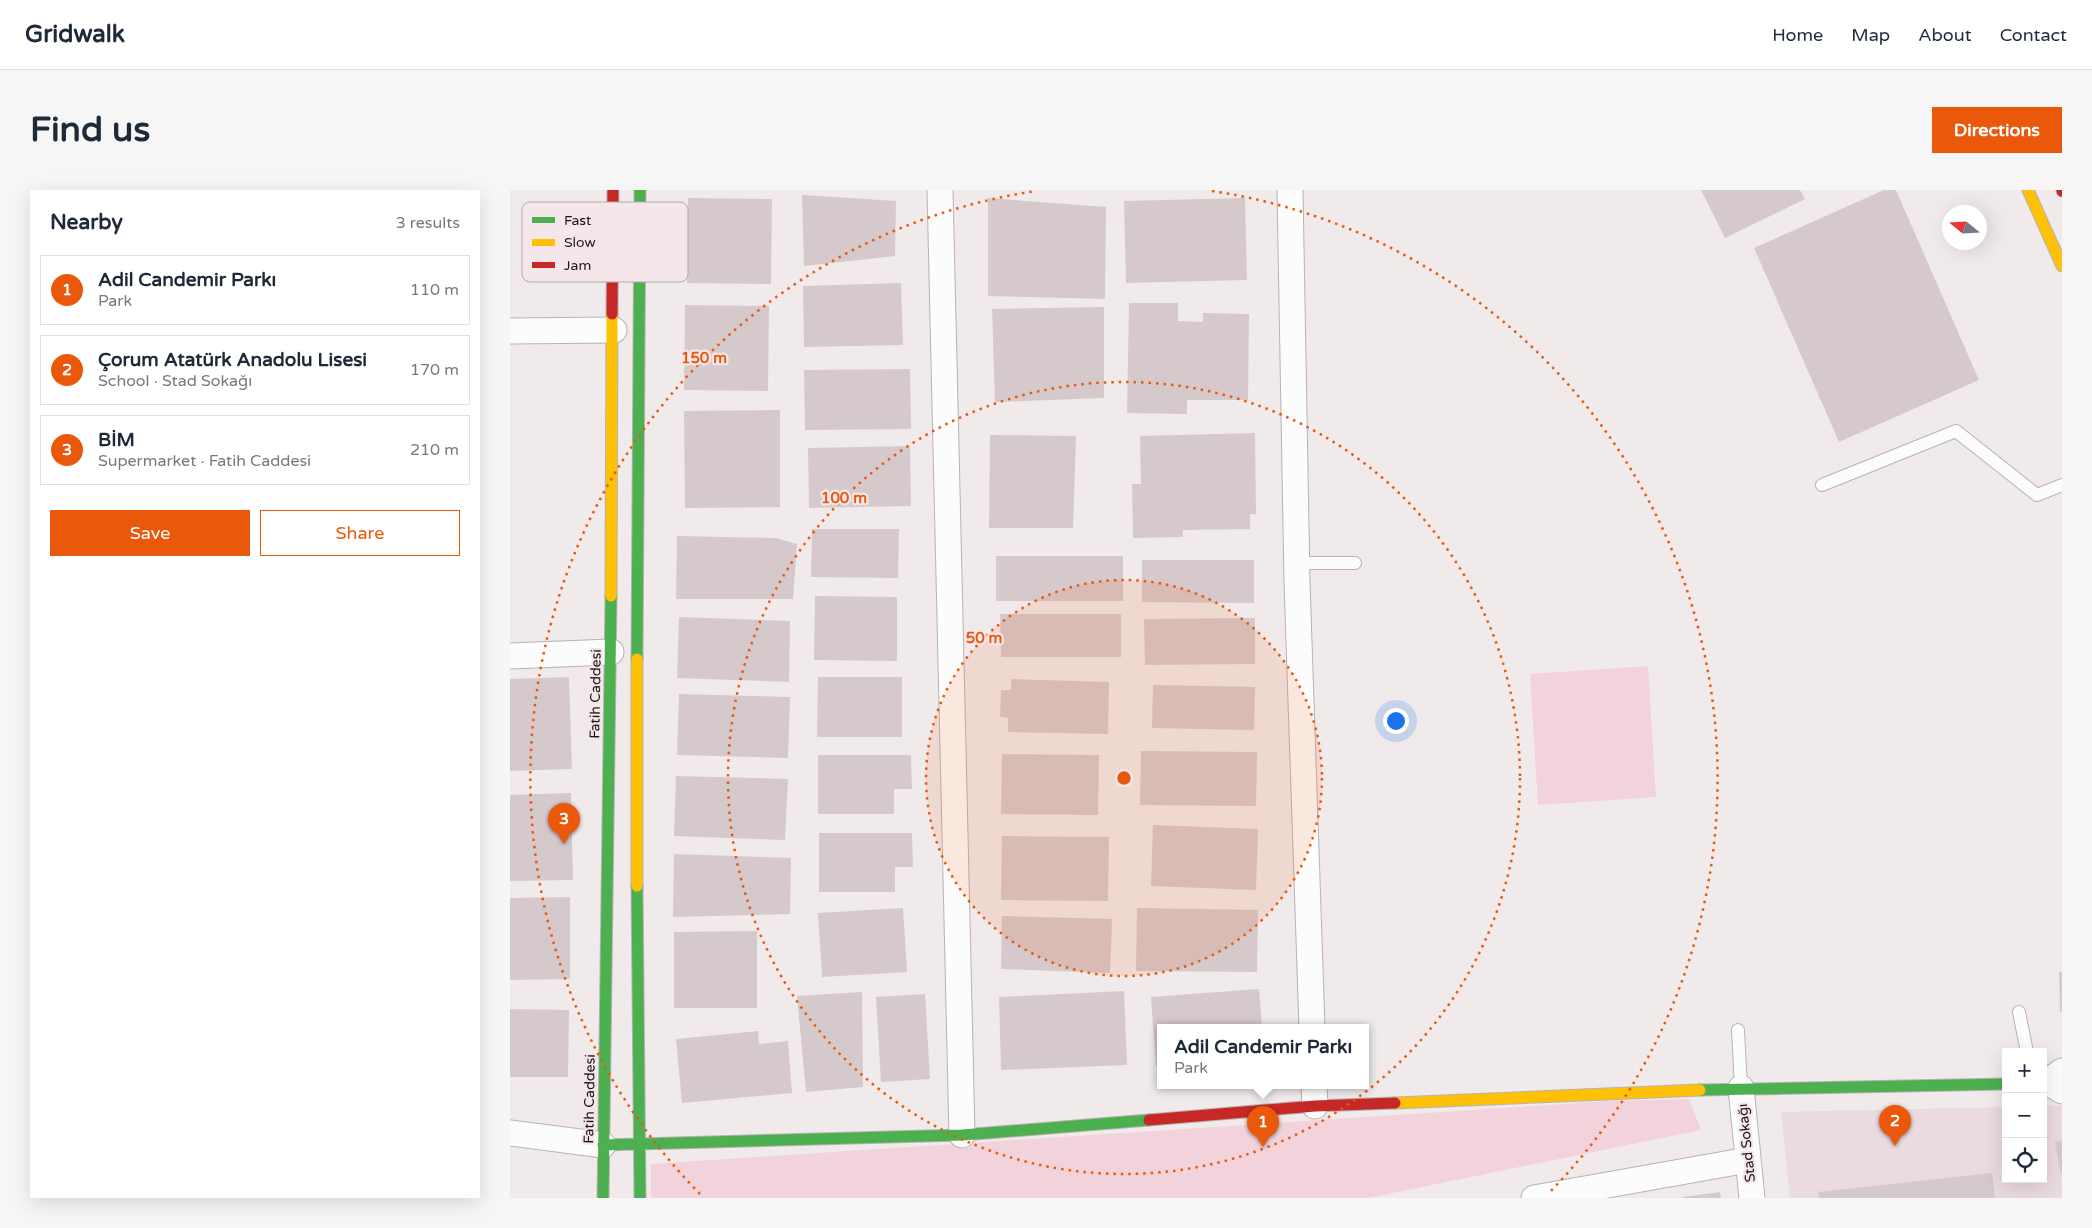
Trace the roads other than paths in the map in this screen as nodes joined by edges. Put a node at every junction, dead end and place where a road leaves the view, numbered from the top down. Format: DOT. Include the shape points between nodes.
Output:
graph roads {
  1 [pos="940,190"];
  2 [pos="1290,190"];
  3 [pos="2028,190"];
  4 [pos="2062,266"];
  5 [pos="614,282"];
  6 [pos="639,282"];
  7 [pos="614,330"];
  8 [pos="510,331"];
  9 [pos="1822,485"];
  10 [pos="2062,485"];
  11 [pos="1297,563"];
  12 [pos="1355,563"];
  13 [pos="611,652"];
  14 [pos="510,656"];
  15 [pos="2020,1012"];
  16 [pos="1312,1024"];
  17 [pos="1738,1030"];
  18 [pos="2026,1048"];
  19 [pos="2002,1084"];
  20 [pos="1741,1088"];
  21 [pos="1314,1096"];
  22 [pos="510,1133"];
  23 [pos="962,1135"];
  24 [pos="603,1145"];
  25 [pos="640,1145"];
  26 [pos="1748,1160"];
  27 [pos="602,1198"];
  28 [pos="640,1198"];
  29 [pos="1536,1198"];
  30 [pos="1752,1198"];
  1 -- 23 [label="street"];
  2 -- 11 [label="street"];
  3 -- 4 [label="main road"];
  5 -- 7 [label="main road, Fatih Caddesi"];
  6 -- 25 [label="main road" via="636,783"];
  7 -- 8 [label="street"];
  7 -- 13 [label="main road, Fatih Caddesi"];
  9 -- 10 [label="lane" via="1956,431 2037,495"];
  11 -- 12 [label="lane"];
  11 -- 16 [label="street"];
  13 -- 14 [label="street"];
  13 -- 24 [label="main road, Fatih Caddesi"];
  15 -- 18 [label="lane"];
  17 -- 20 [label="lane"];
  19 -- 20 [label="main road"];
  20 -- 21 [label="main road"];
  20 -- 26 [label="street, Stad Sokağı"];
  21 -- 23 [label="main road"];
  22 -- 24 [label="street"];
  23 -- 25 [label="main road"];
  24 -- 25 [label="main road"];
  24 -- 27 [label="main road, Fatih Caddesi"];
  25 -- 28 [label="main road"];
  26 -- 29 [label="street"];
  26 -- 30 [label="street, Stad Sokağı"];
}
